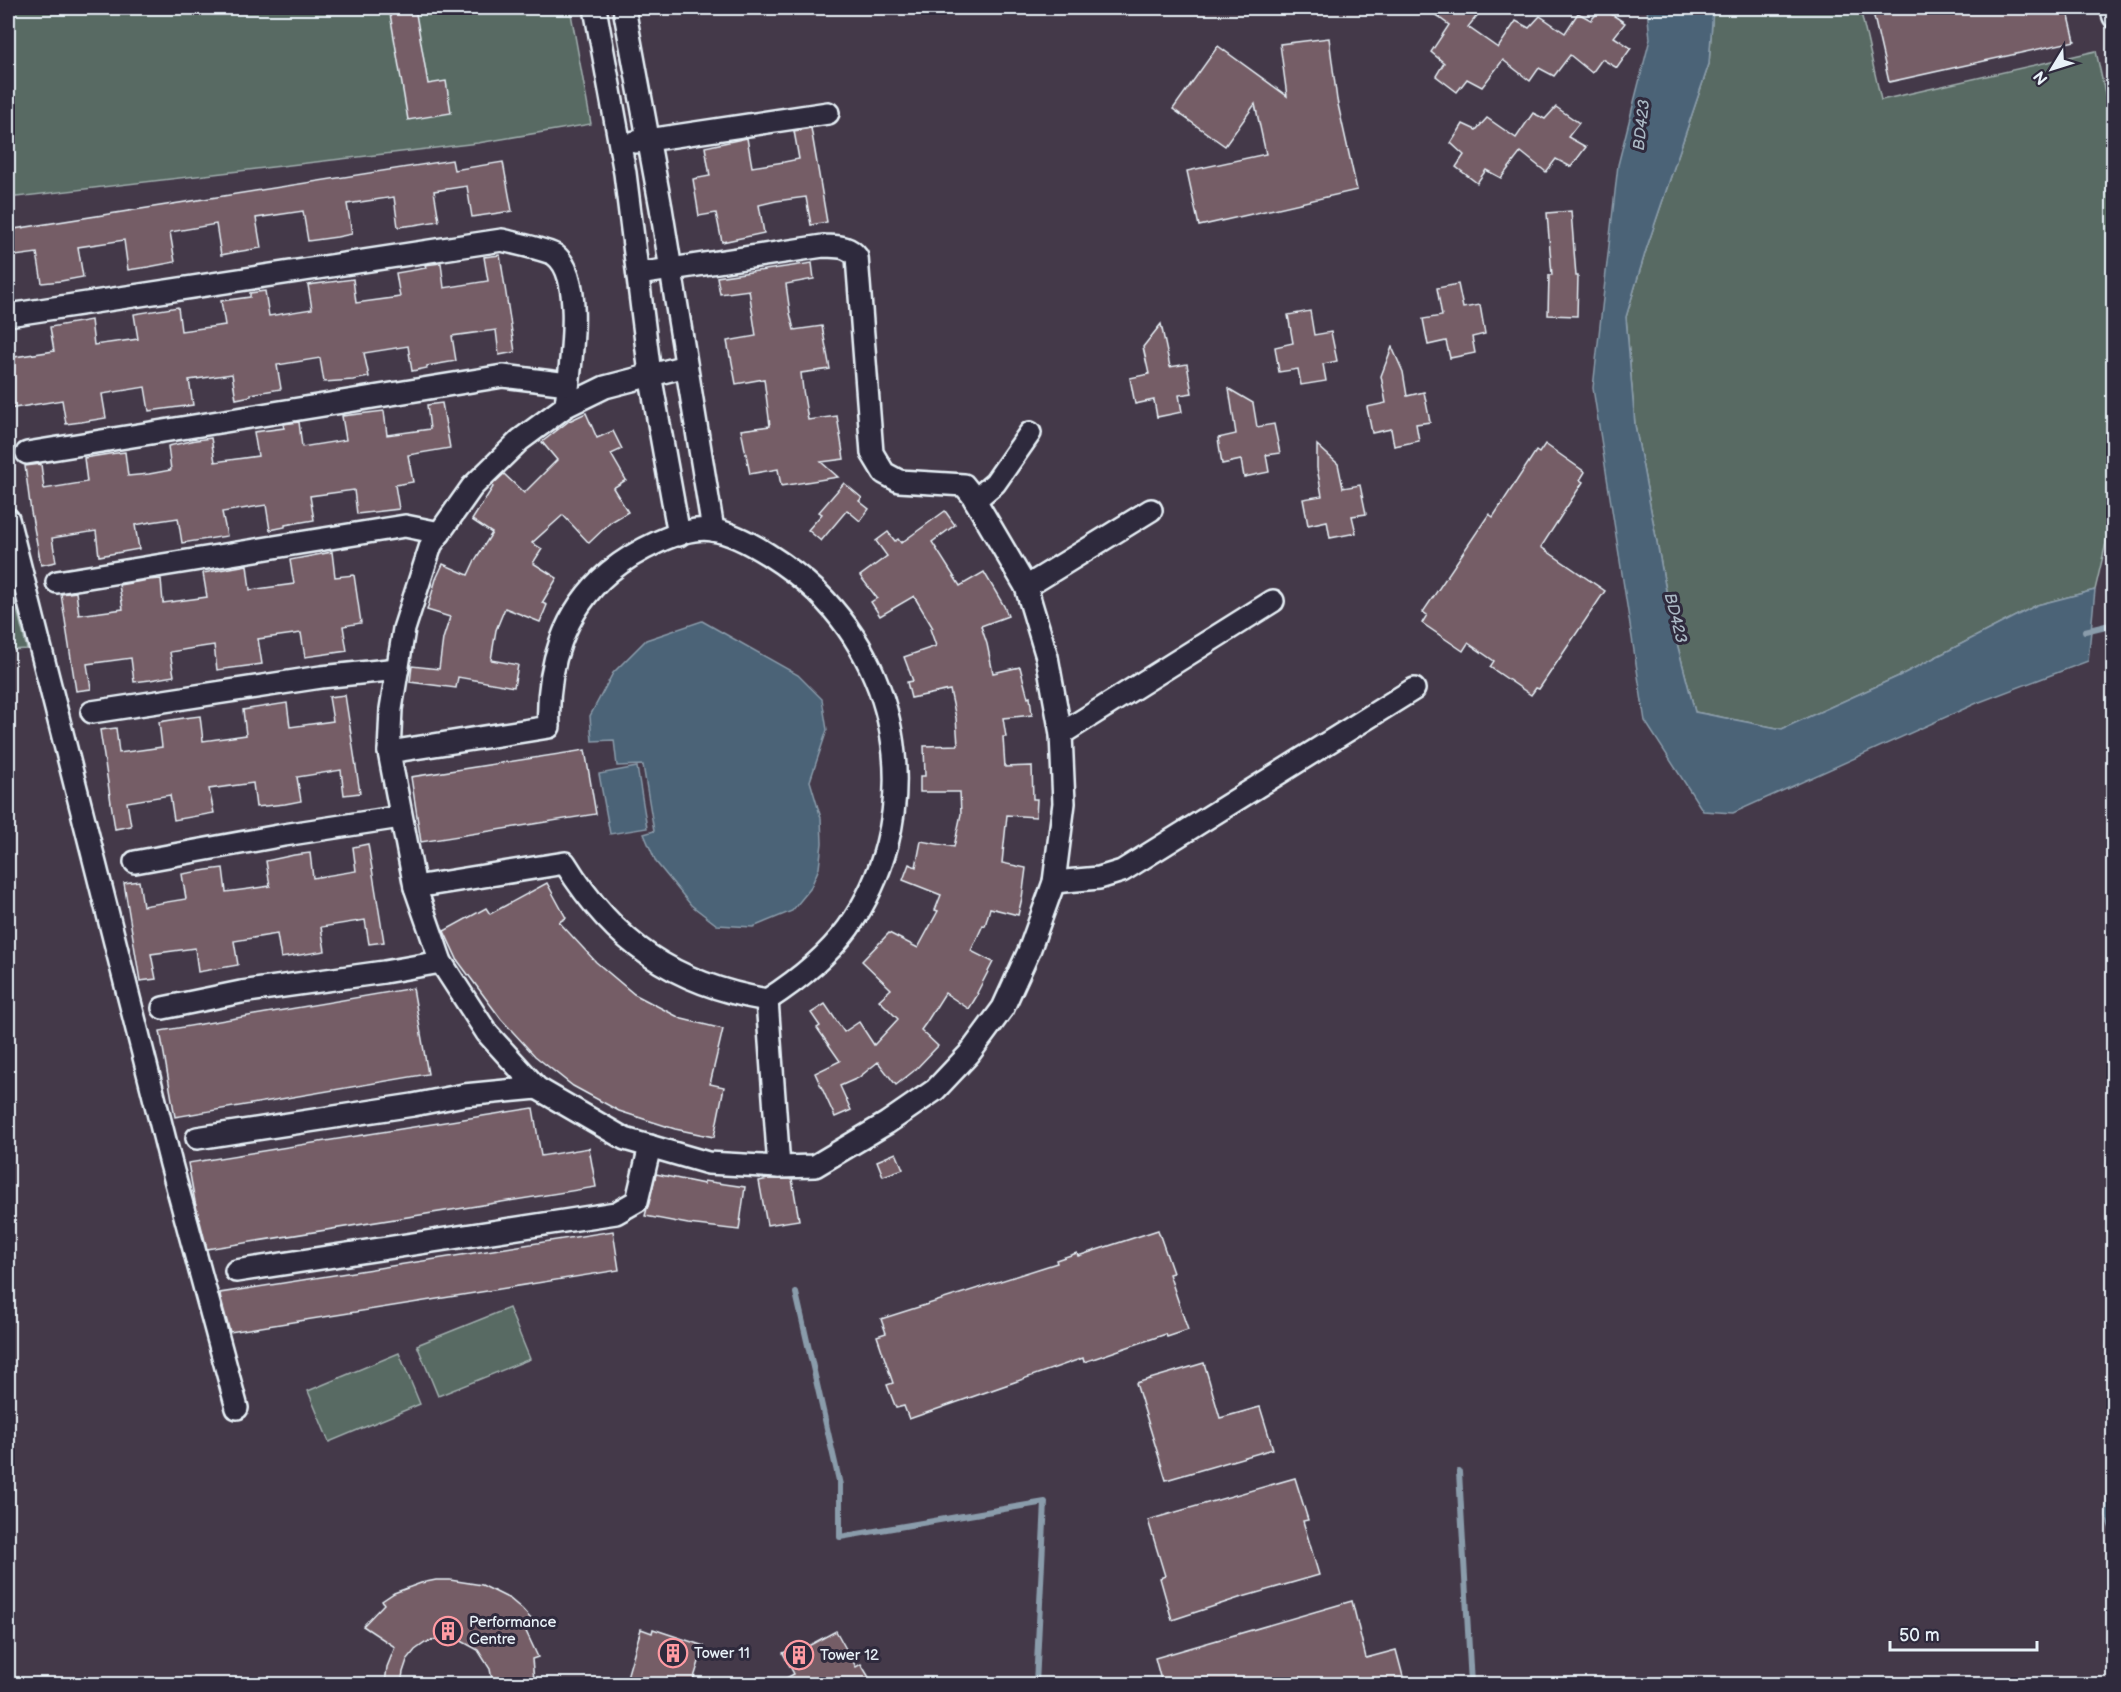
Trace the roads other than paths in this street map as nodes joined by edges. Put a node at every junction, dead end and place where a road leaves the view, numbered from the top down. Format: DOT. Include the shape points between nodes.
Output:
graph roads {
  1 [pos="595,8"];
  2 [pos="624,8"];
  3 [pos="2111,8"];
  4 [pos="2114,17"];
  5 [pos="828,112"];
  6 [pos="649,140"];
  7 [pos="620,144"];
  8 [pos="671,268"];
  9 [pos="638,274"];
  10 [pos="8,315"];
  11 [pos="686,366"];
  12 [pos="650,374"];
  13 [pos="568,384"];
  14 [pos="566,406"];
  15 [pos="1030,433"];
  16 [pos="27,453"];
  17 [pos="975,500"];
  18 [pos="1151,510"];
  19 [pos="8,519"];
  20 [pos="713,530"];
  21 [pos="440,533"];
  22 [pos="679,535"];
  23 [pos="57,582"];
  24 [pos="1026,587"];
  25 [pos="1273,601"];
  26 [pos="398,669"];
  27 [pos="1414,689"];
  28 [pos="92,712"];
  29 [pos="1061,734"];
  30 [pos="389,752"];
  31 [pos="400,817"];
  32 [pos="135,862"];
  33 [pos="1054,882"];
  34 [pos="415,887"];
  35 [pos="441,962"];
  36 [pos="767,1000"];
  37 [pos="163,1008"];
  38 [pos="537,1088"];
  39 [pos="197,1138"];
  40 [pos="650,1146"];
  41 [pos="779,1167"];
  42 [pos="236,1270"];
  43 [pos="237,1408"];
  1 -- 7 [label="street"];
  2 -- 6 [label="street"];
  3 -- 4 [label="street"];
  5 -- 6 [label="street"];
  6 -- 7 [label="street"];
  6 -- 8 [label="street"];
  7 -- 9 [label="street"];
  8 -- 9 [label="street"];
  8 -- 11 [label="street"];
  8 -- 17 [label="street" via="823,246 851,250 856,257 872,453 884,473 899,481 964,485"];
  9 -- 12 [label="street"];
  10 -- 13 [label="street" via="502,240 555,255 569,275 573,348"];
  11 -- 12 [label="street"];
  11 -- 20 [label="street"];
  12 -- 14 [label="street" via="605,387"];
  12 -- 22 [label="street"];
  13 -- 14 [label="street"];
  13 -- 16 [label="street" via="503,376"];
  14 -- 21 [label="street" via="520,440 472,487"];
  15 -- 17 [label="street" via="995,483"];
  17 -- 24 [label="street"];
  18 -- 24 [label="street"];
  19 -- 43 [label="street" via="171,1164"];
  20 -- 22 [label="street"];
  20 -- 36 [label="street" via="739,539 786,566 808,583 845,623 882,695 894,748 896,776 891,830 862,906 830,950"];
  21 -- 23 [label="street" via="405,526"];
  21 -- 26 [label="street" via="431,545 404,629"];
  22 -- 30 [label="street" via="618,565 579,606 555,658 548,703 549,727"];
  24 -- 29 [label="street" via="1047,657"];
  25 -- 29 [label="street"];
  26 -- 28 [label="street"];
  26 -- 30 [label="street"];
  27 -- 33 [label="street" via="1122,871 1099,878"];
  29 -- 33 [label="street" via="1064,803"];
  30 -- 31 [label="street"];
  31 -- 32 [label="street"];
  31 -- 34 [label="street"];
  33 -- 41 [label="street" via="1003,1008 969,1054 942,1082 887,1123 815,1166"];
  34 -- 35 [label="street"];
  34 -- 36 [label="street" via="565,863 597,910 663,965 740,996"];
  35 -- 37 [label="street" via="241,992"];
  35 -- 38 [label="street" via="487,1033"];
  36 -- 41 [label="street"];
  38 -- 39 [label="street" via="464,1095"];
  38 -- 40 [label="street" via="625,1139"];
  40 -- 41 [label="street" via="708,1163"];
  40 -- 42 [label="street" via="637,1201 616,1213"];
}
